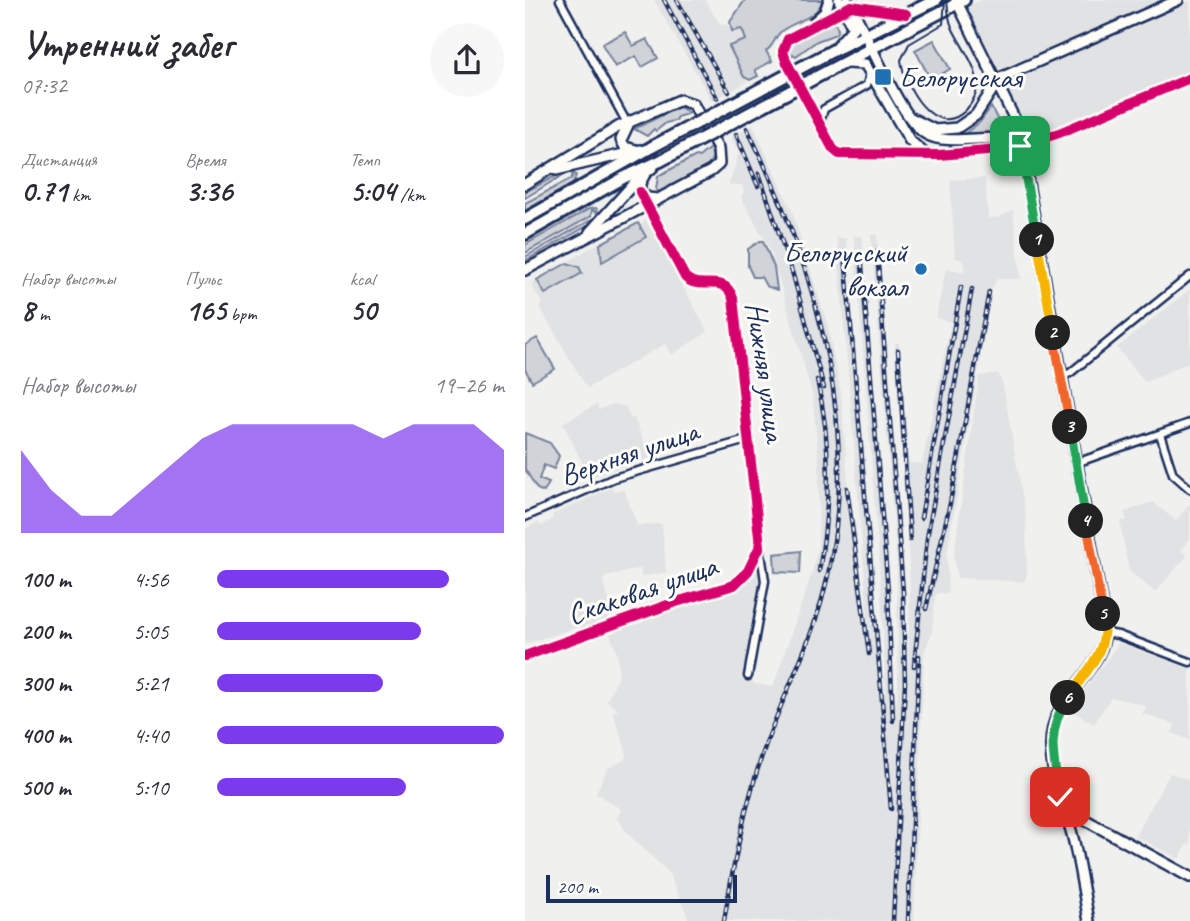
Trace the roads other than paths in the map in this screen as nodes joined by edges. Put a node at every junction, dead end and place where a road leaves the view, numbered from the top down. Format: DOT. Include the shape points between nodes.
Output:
graph roads {
  1 [pos="560,0"];
  2 [pos="829,0"];
  3 [pos="839,0"];
  4 [pos="936,0"];
  5 [pos="1178,0"];
  6 [pos="959,1"];
  7 [pos="927,3"];
  8 [pos="848,5"];
  9 [pos="906,14"];
  10 [pos="808,27"];
  11 [pos="867,33"];
  12 [pos="836,49"];
  13 [pos="870,49"];
  14 [pos="840,65"];
  15 [pos="869,71"];
  16 [pos="1190,78"];
  17 [pos="996,81"];
  18 [pos="911,118"];
  19 [pos="820,123"];
  20 [pos="628,125"];
  21 [pos="1020,146"];
  22 [pos="648,148"];
  23 [pos="933,155"];
  24 [pos="660,161"];
  25 [pos="649,170"];
  26 [pos="535,179"];
  27 [pos="525,184"];
  28 [pos="640,192"];
  29 [pos="657,199"];
  30 [pos="647,207"];
  31 [pos="525,219"];
  32 [pos="525,234"];
  33 [pos="580,240"];
  34 [pos="525,271"];
  35 [pos="1190,276"];
  36 [pos="1061,377"];
  37 [pos="1190,423"];
  38 [pos="1160,434"];
  39 [pos="750,439"];
  40 [pos="1076,463"];
  41 [pos="1190,489"];
  42 [pos="525,517"];
  43 [pos="759,547"];
  44 [pos="1106,633"];
  45 [pos="525,656"];
  46 [pos="1190,662"];
  47 [pos="748,676"];
  48 [pos="1066,817"];
  49 [pos="1190,877"];
  50 [pos="1089,921"];
  1 -- 20 [label="street"];
  2 -- 10 [label="street" via="825,12"];
  3 -- 8 [label="street"];
  4 -- 7 [label="main road"];
  5 -- 17 [label="street"];
  6 -- 13 [label="main road"];
  6 -- 17 [label="street"];
  7 -- 9 [label="main road"];
  8 -- 9 [label="street"];
  8 -- 10 [label="street"];
  8 -- 11 [label="street"];
  8 -- 12 [label="street" via="853,28"];
  9 -- 11 [label="main road"];
  10 -- 19 [label="street" via="788,39 783,53"];
  11 -- 12 [label="main road"];
  11 -- 13 [label="street"];
  12 -- 13 [label="street"];
  12 -- 22 [label="main road, bridge"];
  13 -- 14 [label="main road"];
  13 -- 18 [label="street"];
  14 -- 15 [label="street" via="858,61"];
  14 -- 24 [label="main road, bridge"];
  15 -- 19 [label="street" via="867,85 824,109"];
  15 -- 23 [label="street" via="912,144"];
  16 -- 21 [label="street"];
  17 -- 18 [label="street" via="971,120 950,130 931,129"];
  17 -- 21 [label="street" via="1018,127"];
  18 -- 21 [label="street" via="920,130 937,139 1009,139"];
  19 -- 23 [label="street" via="839,154"];
  20 -- 22 [label="street" via="621,134 623,144 629,149"];
  20 -- 26 [label="street"];
  20 -- 29 [label="street" via="686,100 719,151 720,161 714,169"];
  21 -- 23 [label="street"];
  21 -- 36 [label="street"];
  22 -- 26 [label="street" via="566,166"];
  22 -- 31 [label="main road"];
  24 -- 25 [label="street"];
  24 -- 32 [label="main road"];
  25 -- 28 [label="street"];
  25 -- 33 [label="street"];
  26 -- 27 [label="street"];
  28 -- 29 [label="street"];
  28 -- 30 [label="street"];
  29 -- 30 [label="street"];
  30 -- 33 [label="street"];
  30 -- 39 [label="street, Нижняя улица" via="688,281 716,282 730,292"];
  33 -- 34 [label="street"];
  35 -- 36 [label="street"];
  36 -- 40 [label="street"];
  37 -- 38 [label="street"];
  38 -- 40 [label="street"];
  38 -- 41 [label="street" via="1173,474"];
  39 -- 42 [label="street, Верхняя улица" via="614,478"];
  39 -- 43 [label="street, Нижняя улица"];
  40 -- 44 [label="street"];
  43 -- 45 [label="street, Скаковая улица" via="744,578 734,585"];
  43 -- 47 [label="street, Нижняя улица" via="765,581"];
  44 -- 46 [label="street"];
  44 -- 48 [label="street" via="1103,648 1061,707 1053,728 1053,756"];
  48 -- 49 [label="street" via="1078,816"];
  48 -- 50 [label="street"];
}
